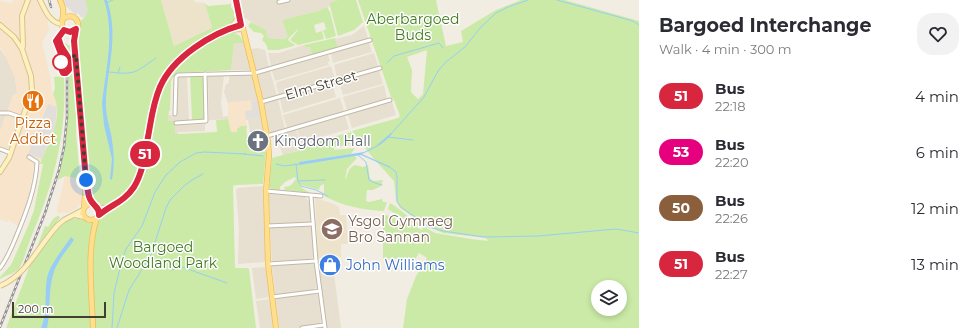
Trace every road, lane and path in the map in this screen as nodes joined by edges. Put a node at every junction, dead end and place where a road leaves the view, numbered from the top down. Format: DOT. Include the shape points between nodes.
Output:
graph roads {
  1 [pos="28,0"];
  2 [pos="40,0"];
  3 [pos="60,0"];
  4 [pos="236,0"];
  5 [pos="288,0"];
  6 [pos="278,2"];
  7 [pos="63,9"];
  8 [pos="71,16"];
  9 [pos="239,16"];
  10 [pos="62,21"];
  11 [pos="0,25"];
  12 [pos="232,27"];
  13 [pos="242,27"];
  14 [pos="76,29"];
  15 [pos="228,30"];
  16 [pos="69,32"];
  17 [pos="370,40"];
  18 [pos="74,41"];
  19 [pos="22,49"];
  20 [pos="380,68"];
  21 [pos="254,73"];
  22 [pos="205,74"];
  23 [pos="390,100"];
  24 [pos="261,102"];
  25 [pos="0,113"];
  26 [pos="175,114"];
  27 [pos="23,118"];
  28 [pos="176,123"];
  29 [pos="267,136"];
  30 [pos="0,149"];
  31 [pos="10,153"];
  32 [pos="29,157"];
  33 [pos="0,172"];
  34 [pos="86,180"];
  35 [pos="266,191"];
  36 [pos="311,196"];
  37 [pos="321,196"];
  38 [pos="96,206"];
  39 [pos="84,209"];
  40 [pos="108,209"];
  41 [pos="74,216"];
  42 [pos="98,216"];
  43 [pos="84,217"];
  44 [pos="89,220"];
  45 [pos="313,224"];
  46 [pos="267,226"];
  47 [pos="93,230"];
  48 [pos="316,261"];
  49 [pos="268,264"];
  50 [pos="0,268"];
  51 [pos="0,286"];
  52 [pos="320,291"];
  53 [pos="272,297"];
  54 [pos="325,326"];
  55 [pos="93,328"];
  56 [pos="276,328"];
  57 [pos="302,328"];
  1 -- 19 [label="street" via="22,16"];
  2 -- 10 [label="street" via="51,19 55,22"];
  3 -- 7 [label="main road"];
  4 -- 9 [label="main road"];
  5 -- 6 [label="street"];
  7 -- 8 [label="main road"];
  7 -- 10 [label="main road"];
  8 -- 10 [label="main road"];
  8 -- 14 [label="main road" via="77,21"];
  9 -- 12 [label="street"];
  9 -- 13 [label="main road"];
  10 -- 16 [label="main road" via="64,30"];
  11 -- 19 [label="street" via="14,37"];
  12 -- 13 [label="street"];
  12 -- 15 [label="street"];
  13 -- 15 [label="street"];
  13 -- 21 [label="main road"];
  14 -- 16 [label="main road"];
  14 -- 18 [label="main road"];
  15 -- 40 [label="street" via="194,48 167,74 157,95 143,162 136,182 122,201"];
  16 -- 18 [label="main road"];
  17 -- 21 [label="street"];
  18 -- 34 [label="main road"];
  19 -- 27 [label="street" via="31,76 32,90"];
  20 -- 24 [label="street, Elm Street"];
  21 -- 22 [label="street"];
  21 -- 24 [label="main road"];
  22 -- 26 [label="street" via="176,77"];
  22 -- 28 [label="street" via="206,121"];
  23 -- 29 [label="street"];
  24 -- 29 [label="main road"];
  25 -- 27 [label="street" via="6,112"];
  27 -- 31 [label="street"];
  29 -- 35 [label="main road" via="269,155"];
  30 -- 31 [label="street"];
  31 -- 33 [label="street"];
  32 -- 50 [label="street" via="37,162 32,195 9,253"];
  34 -- 38 [label="main road" via="89,197"];
  34 -- 39 [label="main road"];
  35 -- 36 [label="street"];
  35 -- 46 [label="main road"];
  36 -- 37 [label="street"];
  36 -- 45 [label="street"];
  38 -- 39 [label="main road" via="88,205"];
  38 -- 40 [label="street"];
  38 -- 42 [label="main road" via="99,210"];
  39 -- 41 [label="street"];
  39 -- 43 [label="main road"];
  40 -- 42 [label="street"];
  41 -- 43 [label="street"];
  41 -- 51 [label="street, bridge" via="58,225 28,265 13,279"];
  42 -- 44 [label="main road" via="94,220"];
  42 -- 47 [label="main road"];
  43 -- 44 [label="main road"];
  44 -- 47 [label="main road"];
  45 -- 46 [label="street"];
  45 -- 48 [label="street"];
  46 -- 49 [label="main road"];
  47 -- 55 [label="main road"];
  48 -- 49 [label="street"];
  48 -- 52 [label="street"];
  49 -- 53 [label="main road"];
  52 -- 53 [label="street"];
  52 -- 54 [label="street"];
  53 -- 56 [label="main road"];
  54 -- 57 [label="street"];
}
